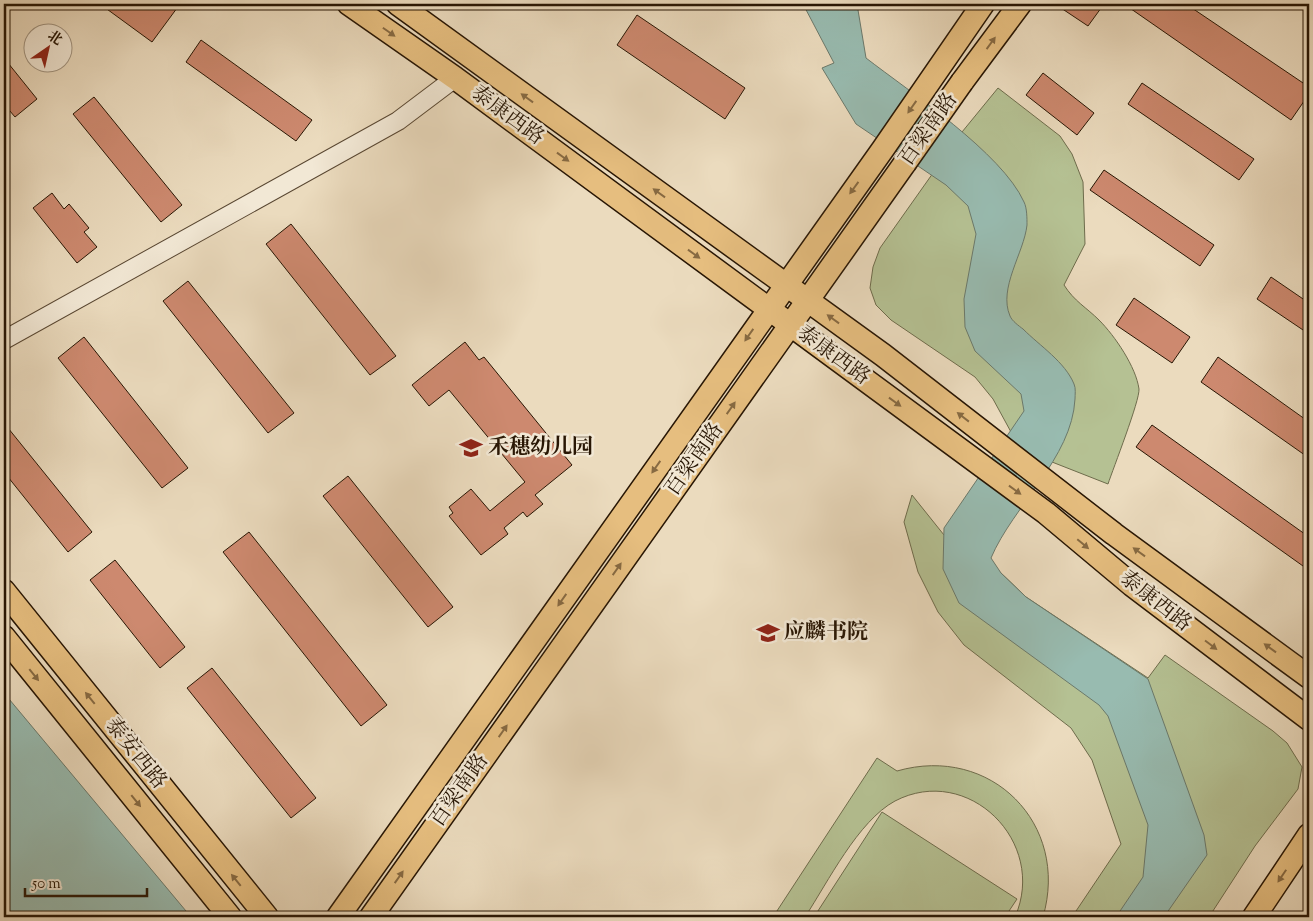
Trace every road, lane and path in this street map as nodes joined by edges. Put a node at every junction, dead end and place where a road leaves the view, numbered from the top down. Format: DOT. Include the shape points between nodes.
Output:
graph roads {
  1 [pos="349,4"];
  2 [pos="398,4"];
  3 [pos="983,4"];
  4 [pos="1020,4"];
  5 [pos="455,78"];
  6 [pos="785,285"];
  7 [pos="808,301"];
  8 [pos="768,308"];
  9 [pos="791,324"];
  10 [pos="4,340"];
  11 [pos="4,591"];
  12 [pos="4,637"];
  13 [pos="1309,677"];
  14 [pos="1309,719"];
  15 [pos="1309,835"];
  16 [pos="230,917"];
  17 [pos="267,917"];
  18 [pos="338,917"];
  19 [pos="371,917"];
  20 [pos="1254,917"];
  1 -- 5 [label="main road, 泰康西路, one-way"];
  6 -- 2 [label="main road, 泰康西路, one-way"];
  3 -- 6 [label="main road, 百梁南路, one-way"];
  7 -- 4 [label="main road, 百梁南路, one-way, bridge"];
  5 -- 8 [label="main road, 泰康西路, one-way"];
  5 -- 10 [label="street" via="398,121"];
  6 -- 7 [label="main road, 泰康西路"];
  6 -- 8 [label="main road, 百梁南路"];
  7 -- 9 [label="main road, 百梁南路"];
  13 -- 7 [label="main road, 泰康西路, one-way" via="1114,534"];
  8 -- 9 [label="main road, 泰康西路"];
  8 -- 18 [label="main road, 百梁南路, one-way"];
  9 -- 14 [label="main road, 泰康西路, one-way" via="1046,513 1132,585"];
  19 -- 9 [label="main road, 百梁南路, one-way"];
  17 -- 11 [label="main road, 泰安西路, one-way"];
  12 -- 16 [label="main road, 泰安西路, one-way"];
  15 -- 20 [label="main road, one-way"];
}
